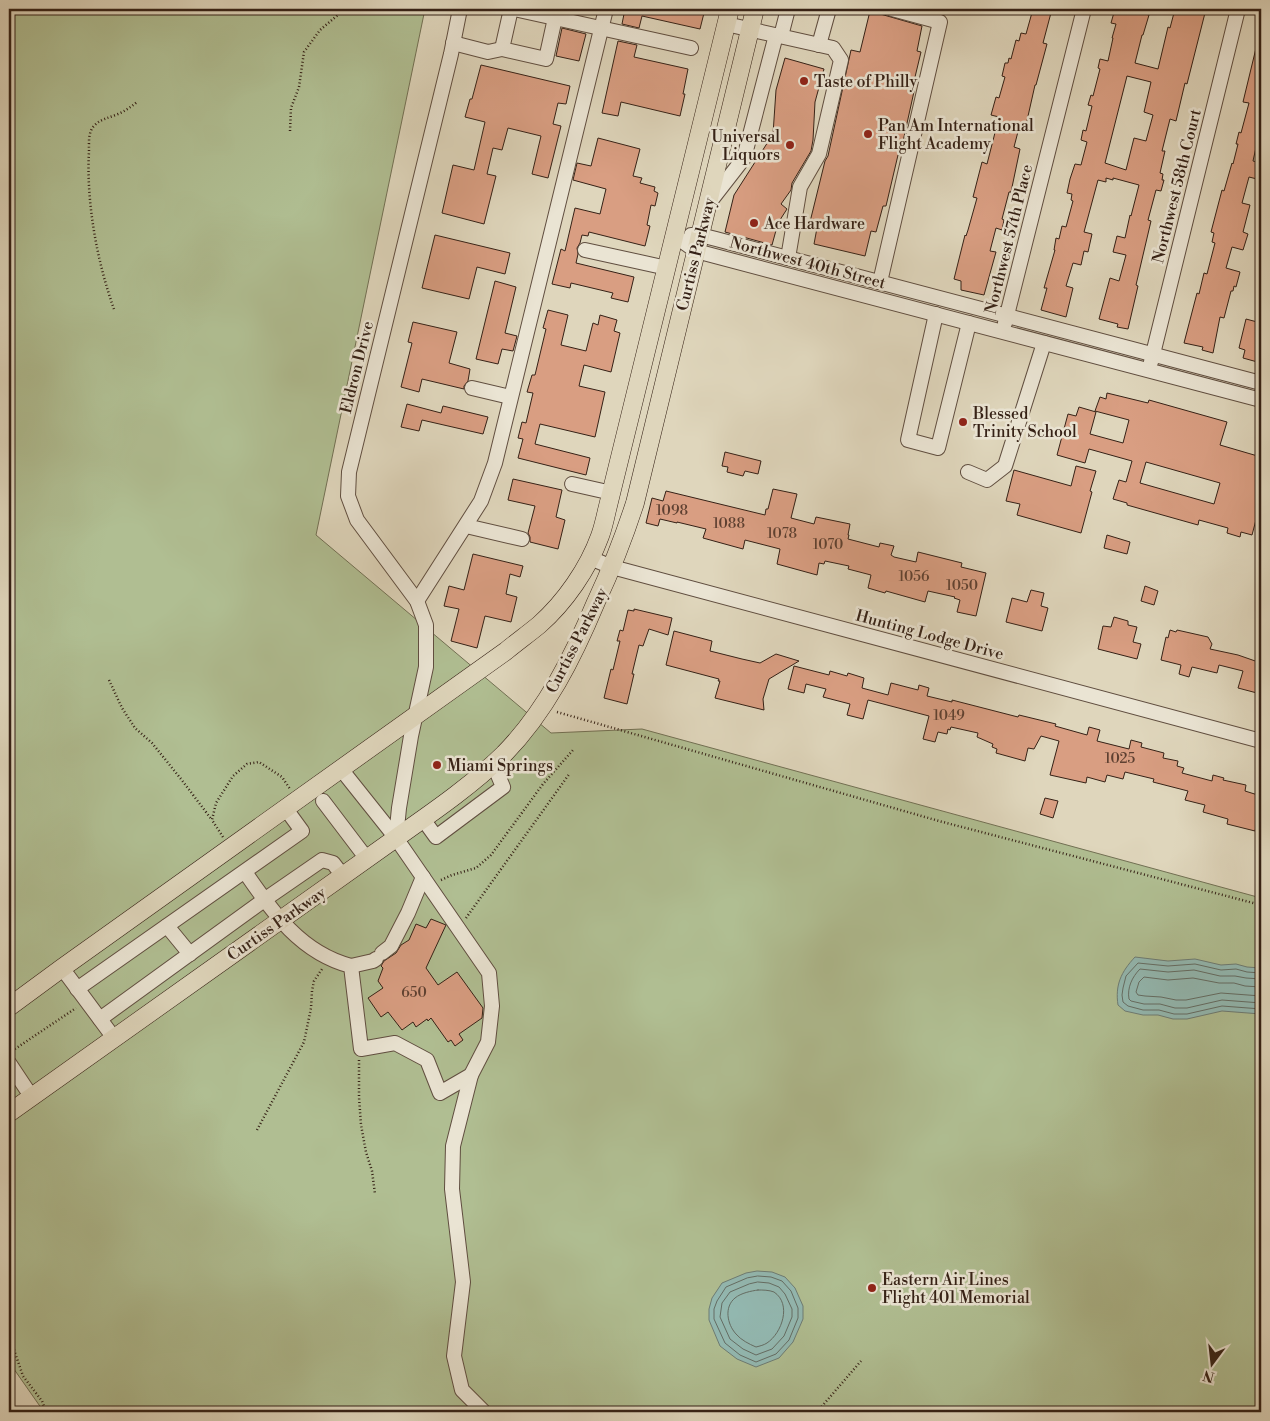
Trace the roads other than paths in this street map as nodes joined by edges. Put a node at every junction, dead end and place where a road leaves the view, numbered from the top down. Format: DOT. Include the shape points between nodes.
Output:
graph roads {
  1 [pos="460,9"];
  2 [pos="513,9"];
  3 [pos="606,9"];
  4 [pos="755,9"];
  5 [pos="788,9"];
  6 [pos="829,9"];
  7 [pos="892,9"];
  8 [pos="1084,9"];
  9 [pos="1238,9"];
  10 [pos="728,16"];
  11 [pos="555,18"];
  12 [pos="601,28"];
  13 [pos="750,29"];
  14 [pos="779,36"];
  15 [pos="453,43"];
  16 [pos="819,45"];
  17 [pos="691,48"];
  18 [pos="502,49"];
  19 [pos="707,206"];
  20 [pos="674,236"];
  21 [pos="698,243"];
  22 [pos="585,250"];
  23 [pos="788,258"];
  24 [pos="667,268"];
  25 [pos="880,282"];
  26 [pos="936,314"];
  27 [pos="1007,316"];
  28 [pos="969,323"];
  29 [pos="1003,332"];
  30 [pos="1044,343"];
  31 [pos="1153,354"];
  32 [pos="1149,371"];
  33 [pos="1261,383"];
  34 [pos="472,388"];
  35 [pos="510,397"];
  36 [pos="1261,400"];
  37 [pos="968,472"];
  38 [pos="572,484"];
  39 [pos="612,493"];
  40 [pos="466,526"];
  41 [pos="522,539"];
  42 [pos="590,558"];
  43 [pos="612,567"];
  44 [pos="417,601"];
  45 [pos="415,716"];
  46 [pos="1261,741"];
  47 [pos="493,763"];
  48 [pos="341,769"];
  49 [pos="323,802"];
  50 [pos="286,808"];
  51 [pos="423,819"];
  52 [pos="396,838"];
  53 [pos="367,859"];
  54 [pos="245,872"];
  55 [pos="343,876"];
  56 [pos="426,881"];
  57 [pos="264,900"];
  58 [pos="281,920"];
  59 [pos="168,926"];
  60 [pos="190,954"];
  61 [pos="351,966"];
  62 [pos="62,968"];
  63 [pos="78,989"];
  64 [pos="9,1007"];
  65 [pos="100,1019"];
  66 [pos="114,1038"];
  67 [pos="9,1063"];
  68 [pos="471,1074"];
  69 [pos="31,1096"];
  70 [pos="9,1113"];
  71 [pos="484,1412"];
  1 -- 15 [label="street, Eldron Drive"];
  2 -- 11 [label="street"];
  2 -- 18 [label="street"];
  3 -- 12 [label="street"];
  4 -- 13 [label="main road, Curtiss Parkway"];
  5 -- 14 [label="street"];
  6 -- 16 [label="street"];
  7 -- 25 [label="street" via="940,22"];
  8 -- 27 [label="street, Northwest 57th Place"];
  9 -- 31 [label="street, Northwest 58th Court"];
  10 -- 13 [label="street"];
  10 -- 20 [label="main road, Curtiss Parkway"];
  11 -- 12 [label="street"];
  11 -- 18 [label="street" via="546,59"];
  12 -- 17 [label="street"];
  12 -- 35 [label="street"];
  13 -- 14 [label="street"];
  13 -- 19 [label="main road, Curtiss Parkway"];
  14 -- 16 [label="street"];
  14 -- 19 [label="street" via="744,158"];
  15 -- 18 [label="street" via="488,52"];
  15 -- 44 [label="street, Eldron Drive" via="349,472 348,496 357,520"];
  16 -- 23 [label="street" via="832,48 841,60 819,154 800,187"];
  19 -- 21 [label="main road, Curtiss Parkway"];
  20 -- 21 [label="street, Northwest 40th Street"];
  20 -- 24 [label="main road, Curtiss Parkway"];
  21 -- 23 [label="street, Northwest 40th Street"];
  21 -- 26 [label="street, Northwest 40th Street"];
  21 -- 43 [label="main road, Curtiss Parkway" via="635,503"];
  22 -- 24 [label="street"];
  23 -- 25 [label="street, Northwest 40th Street"];
  24 -- 39 [label="main road, Curtiss Parkway"];
  25 -- 27 [label="street, Northwest 40th Street"];
  26 -- 28 [label="street, Northwest 40th Street"];
  26 -- 28 [label="street" via="908,440 938,448"];
  27 -- 29 [label="street, Northwest 57th Place"];
  27 -- 31 [label="street, Northwest 40th Street"];
  28 -- 29 [label="street, Northwest 40th Street"];
  29 -- 30 [label="street, Northwest 40th Street"];
  30 -- 32 [label="street, Northwest 40th Street"];
  30 -- 37 [label="street" via="1005,466 987,480"];
  31 -- 32 [label="street, Northwest 58th Court"];
  31 -- 33 [label="street, Northwest 40th Street"];
  32 -- 36 [label="street, Northwest 40th Street"];
  34 -- 35 [label="street"];
  35 -- 40 [label="street" via="495,463 481,501"];
  38 -- 39 [label="street"];
  39 -- 42 [label="main road, Curtiss Parkway"];
  40 -- 41 [label="street"];
  40 -- 44 [label="street"];
  42 -- 43 [label="street, Hunting Lodge Drive"];
  42 -- 45 [label="main road, Curtiss Parkway" via="575,583 540,624"];
  43 -- 46 [label="street, Hunting Lodge Drive"];
  43 -- 47 [label="main road, Curtiss Parkway" via="560,678 519,737"];
  44 -- 45 [label="street, Eldron Drive" via="426,625 426,667"];
  45 -- 48 [label="main road, Curtiss Parkway"];
  45 -- 52 [label="street, Eldron Drive"];
  47 -- 51 [label="main road, Curtiss Parkway"];
  47 -- 51 [label="street" via="503,787 436,837"];
  48 -- 50 [label="main road, Curtiss Parkway"];
  48 -- 52 [label="street"];
  49 -- 53 [label="street"];
  50 -- 54 [label="street" via="302,831"];
  50 -- 62 [label="main road, Curtiss Parkway"];
  51 -- 52 [label="main road, Curtiss Parkway"];
  52 -- 53 [label="main road, Curtiss Parkway"];
  52 -- 56 [label="street"];
  53 -- 55 [label="main road, Curtiss Parkway"];
  54 -- 57 [label="street"];
  54 -- 59 [label="street"];
  55 -- 57 [label="street" via="333,863 322,860"];
  55 -- 58 [label="main road, Curtiss Parkway"];
  56 -- 61 [label="street" via="391,946 379,956"];
  56 -- 68 [label="street" via="489,973 492,1006 488,1042"];
  57 -- 58 [label="street"];
  57 -- 60 [label="street"];
  58 -- 61 [label="street" via="302,942 329,960"];
  58 -- 66 [label="main road, Curtiss Parkway"];
  59 -- 60 [label="street"];
  59 -- 63 [label="street"];
  60 -- 65 [label="street"];
  61 -- 68 [label="street" via="361,1049 395,1043 427,1060 440,1093"];
  62 -- 63 [label="street"];
  62 -- 64 [label="main road, Curtiss Parkway"];
  63 -- 65 [label="street"];
  65 -- 66 [label="street"];
  66 -- 69 [label="main road, Curtiss Parkway"];
  67 -- 69 [label="street"];
  68 -- 71 [label="street" via="454,1146 452,1189 463,1282 454,1356 462,1390"];
  69 -- 70 [label="main road, Curtiss Parkway"];
}
